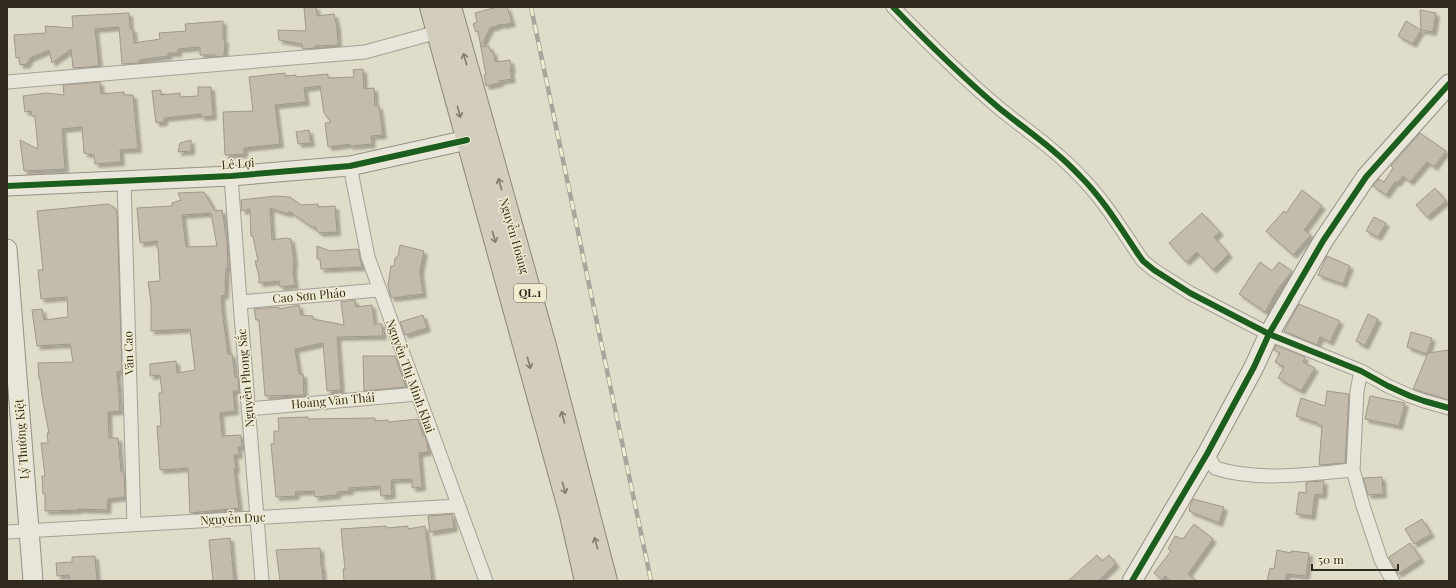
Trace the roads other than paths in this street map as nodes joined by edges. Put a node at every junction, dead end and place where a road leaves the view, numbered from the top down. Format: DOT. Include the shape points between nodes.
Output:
graph roads {
  1 [pos="431,7"];
  2 [pos="450,7"];
  3 [pos="893,7"];
  4 [pos="438,32"];
  5 [pos="7,82"];
  6 [pos="1449,84"];
  7 [pos="467,140"];
  8 [pos="350,166"];
  9 [pos="231,176"];
  10 [pos="124,181"];
  11 [pos="7,186"];
  12 [pos="7,249"];
  13 [pos="379,290"];
  14 [pos="240,302"];
  15 [pos="1269,334"];
  16 [pos="1362,371"];
  17 [pos="417,394"];
  18 [pos="1449,408"];
  19 [pos="248,409"];
  20 [pos="1207,454"];
  21 [pos="1353,470"];
  22 [pos="458,506"];
  23 [pos="257,518"];
  24 [pos="134,525"];
  25 [pos="29,531"];
  26 [pos="7,532"];
  27 [pos="33,581"];
  28 [pos="262,581"];
  29 [pos="486,581"];
  30 [pos="586,581"];
  31 [pos="606,581"];
  32 [pos="1132,581"];
  33 [pos="1393,581"];
  1 -- 4 [label="highway, Nguyễn Hoàng / QL.1"];
  31 -- 2 [label="highway, Nguyễn Hoàng / QL.1, one-way" via="545,346"];
  3 -- 15 [label="street" via="957,72 1081,176 1100,198 1143,260 1190,293"];
  4 -- 5 [label="street" via="365,52"];
  4 -- 7 [label="highway, Nguyễn Hoàng / QL.1, one-way"];
  6 -- 15 [label="street" via="1366,177 1323,241"];
  7 -- 8 [label="street, Lê Lợi"];
  7 -- 30 [label="highway, Nguyễn Hoàng / QL.1, one-way" via="571,515"];
  8 -- 9 [label="street, Lê Lợi"];
  8 -- 13 [label="street, Nguyễn Thị Minh Khai" via="368,257"];
  9 -- 10 [label="street, Lê Lợi"];
  9 -- 14 [label="street, Nguyễn Phong Sắc"];
  10 -- 11 [label="street, Lê Lợi"];
  10 -- 24 [label="street, Văn Cao"];
  12 -- 25 [label="street, Lý Thường Kiệt"];
  13 -- 14 [label="street, Cao Sơn Pháo"];
  13 -- 17 [label="street, Nguyễn Thị Minh Khai"];
  14 -- 19 [label="street, Nguyễn Phong Sắc"];
  15 -- 16 [label="street"];
  15 -- 20 [label="street"];
  16 -- 18 [label="street" via="1424,402"];
  16 -- 21 [label="street" via="1357,391"];
  17 -- 19 [label="street, Hoàng Văn Thái"];
  17 -- 22 [label="street, Nguyễn Thị Minh Khai"];
  19 -- 23 [label="street, Nguyễn Phong Sắc"];
  20 -- 21 [label="street" via="1215,468 1229,472 1261,475"];
  20 -- 32 [label="street"];
  21 -- 33 [label="street" via="1381,560"];
  22 -- 23 [label="street, Nguyễn Dục"];
  22 -- 29 [label="street, Nguyễn Thị Minh Khai"];
  23 -- 24 [label="street, Nguyễn Dục"];
  23 -- 28 [label="street, Nguyễn Phong Sắc"];
  24 -- 25 [label="street, Nguyễn Dục"];
  25 -- 26 [label="street, Nguyễn Dục"];
  25 -- 27 [label="street, Lý Thường Kiệt"];
}
